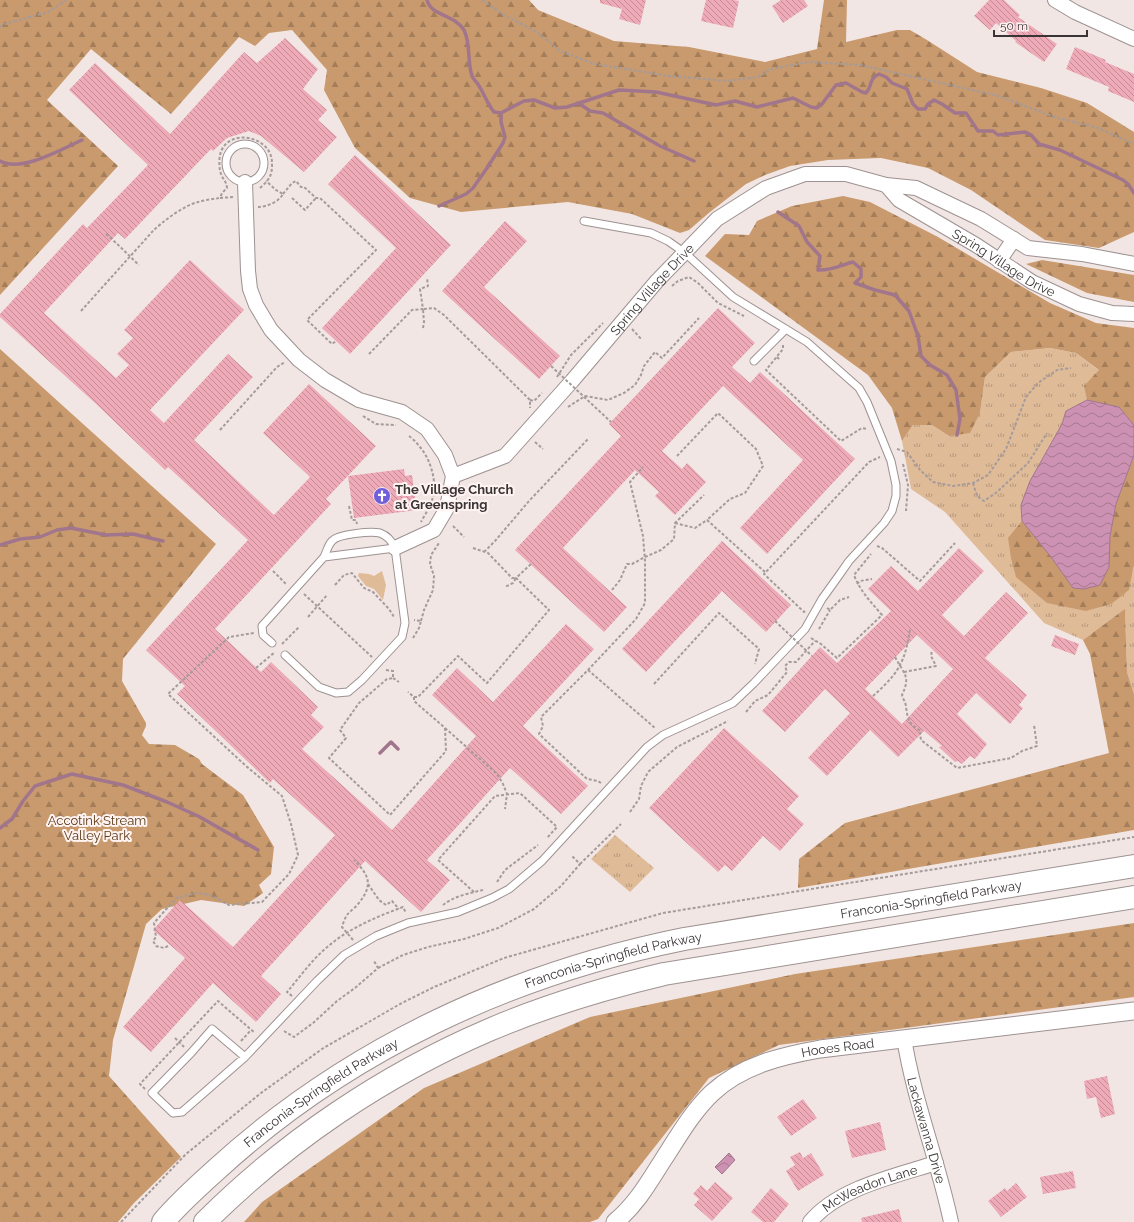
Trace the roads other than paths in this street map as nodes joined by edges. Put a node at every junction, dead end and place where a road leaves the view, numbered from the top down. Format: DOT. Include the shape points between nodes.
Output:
graph roads {
  1 [pos="1055,0"];
  2 [pos="1134,39"];
  3 [pos="245,182"];
  4 [pos="886,185"];
  5 [pos="584,221"];
  6 [pos="1014,239"];
  7 [pos="685,253"];
  8 [pos="999,260"];
  9 [pos="1134,264"];
  10 [pos="1134,314"];
  11 [pos="786,329"];
  12 [pos="754,361"];
  13 [pos="453,476"];
  14 [pos="396,548"];
  15 [pos="324,558"];
  16 [pos="272,643"];
  17 [pos="285,655"];
  18 [pos="1134,866"];
  19 [pos="1134,897"];
  20 [pos="1134,1011"];
  21 [pos="904,1038"];
  22 [pos="245,1057"];
  23 [pos="936,1163"];
  24 [pos="163,1222"];
  25 [pos="205,1222"];
  26 [pos="615,1222"];
  27 [pos="810,1222"];
  28 [pos="951,1222"];
  1 -- 2 [label="street"];
  3 -- 3 [label="lane" via="235,180 228,174 225,165 229,152 240,144 250,144 258,149 263,157 264,166 261,174"];
  3 -- 13 [label="street" via="250,289 256,306 271,330 299,360 325,380 359,400 402,412 427,429 445,455"];
  4 -- 6 [label="street, Spring Village Drive" via="916,188 981,219"];
  4 -- 7 [label="street, Spring Village Drive" via="846,174 805,174 766,188 723,215"];
  4 -- 8 [label="street, Spring Village Drive" via="899,200"];
  5 -- 7 [label="lane" via="651,233"];
  6 -- 8 [label="street"];
  6 -- 9 [label="street, Spring Village Drive" via="1028,248 1082,254"];
  7 -- 11 [label="lane" via="733,297"];
  7 -- 13 [label="street, Spring Village Drive" via="657,281 505,456"];
  8 -- 10 [label="street, Spring Village Drive" via="1032,282 1079,304"];
  11 -- 12 [label="lane"];
  11 -- 22 [label="lane" via="807,342 859,388 867,402 891,462 896,486 892,511 884,523 849,561 822,599 805,629 733,703 664,735 647,747 552,851 509,888 458,912 408,923 376,936 344,955"];
  13 -- 14 [label="street" via="447,508 434,530"];
  14 -- 15 [label="lane"];
  14 -- 15 [label="lane" via="392,540 381,534 366,532 340,536 332,540"];
  14 -- 17 [label="lane" via="405,623 402,637 362,680 348,692 336,693 319,687"];
  15 -- 16 [label="lane" via="262,626 263,635"];
  18 -- 24 [label="main road, Franconia-Springfield Parkway" via="684,939 594,961 521,985 420,1028 324,1085 243,1146"];
  19 -- 25 [label="main road, Franconia-Springfield Parkway" via="664,974 534,1012 450,1048 389,1080 351,1104 277,1158"];
  20 -- 21 [label="street, Hooes Road"];
  21 -- 23 [label="street, Lackawanna Drive"];
  21 -- 26 [label="street, Hooes Road" via="792,1054 758,1064 732,1078 697,1110 633,1206"];
  22 -- 22 [label="lane" via="212,1029 152,1093 173,1113 182,1112"];
  23 -- 27 [label="street, McWeadon Lane" via="844,1195 818,1213"];
  23 -- 28 [label="street, Lackawanna Drive"];
}
